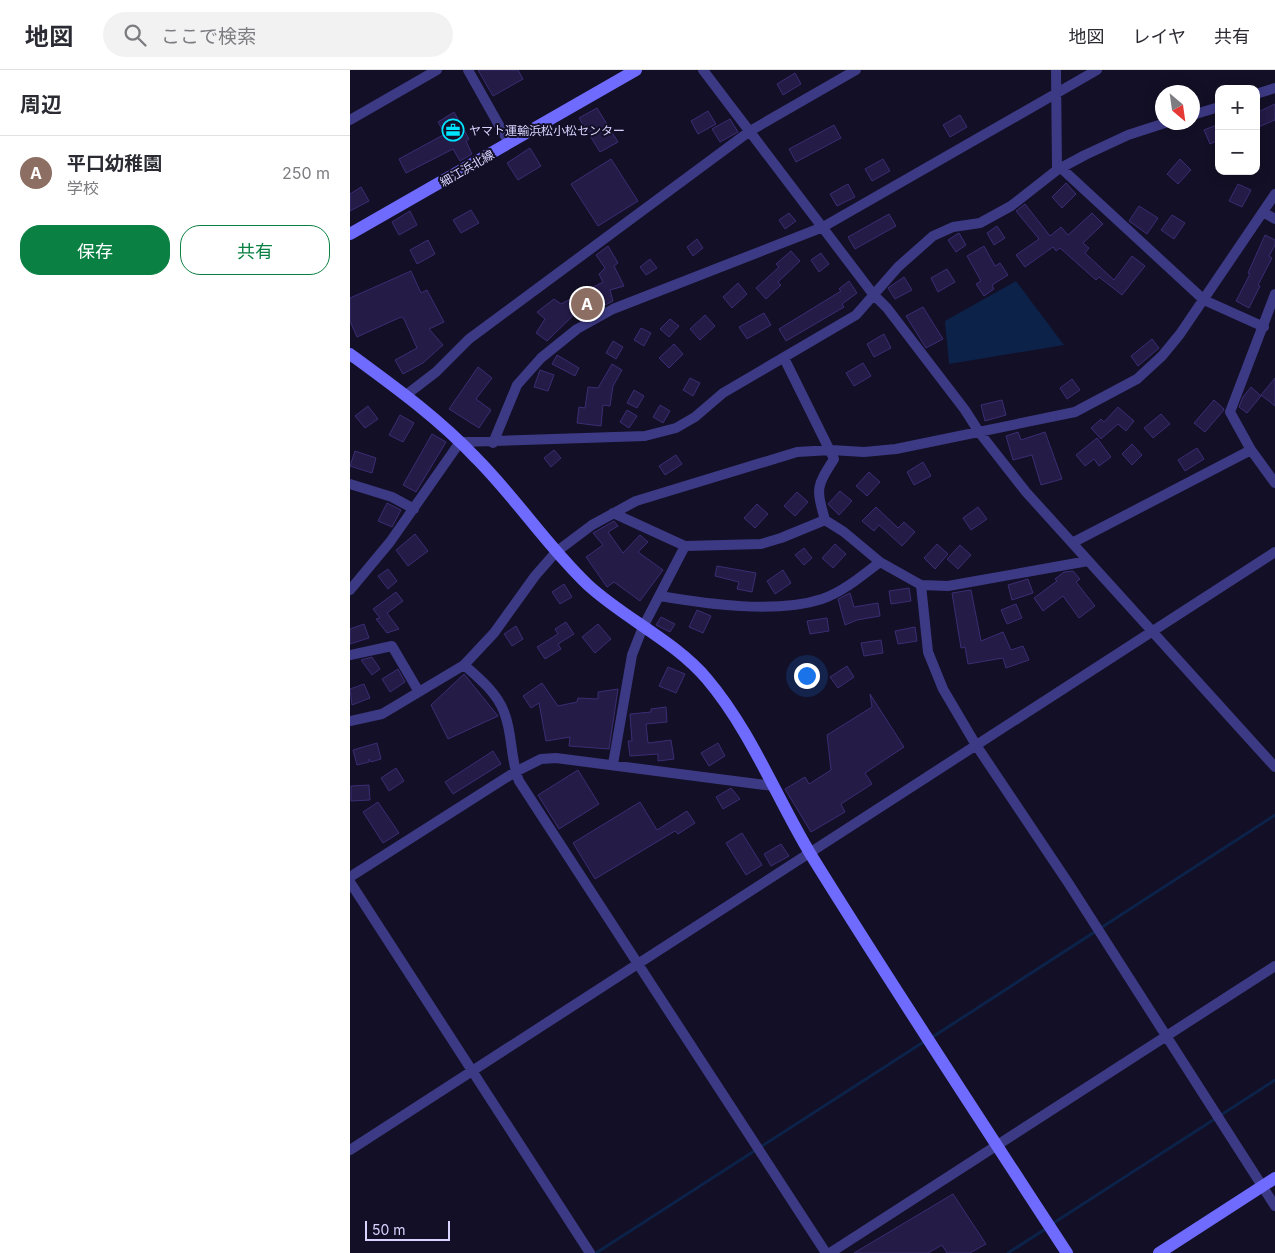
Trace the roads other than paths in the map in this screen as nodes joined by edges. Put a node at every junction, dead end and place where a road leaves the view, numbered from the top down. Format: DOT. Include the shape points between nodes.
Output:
graph roads {
  1 [pos="438,70"];
  2 [pos="468,70"];
  3 [pos="636,70"];
  4 [pos="703,70"];
  5 [pos="856,70"];
  6 [pos="1056,70"];
  7 [pos="1097,70"];
  8 [pos="1275,88"];
  9 [pos="1260,93"];
  10 [pos="1055,94"];
  11 [pos="1215,107"];
  12 [pos="1200,112"];
  13 [pos="350,120"];
  14 [pos="1155,126"];
  15 [pos="750,132"];
  16 [pos="510,143"];
  17 [pos="1059,169"];
  18 [pos="1275,194"];
  19 [pos="1263,212"];
  20 [pos="1275,219"];
  21 [pos="823,227"];
  22 [pos="350,234"];
  23 [pos="873,294"];
  24 [pos="1275,294"];
  25 [pos="1204,300"];
  26 [pos="1264,327"];
  27 [pos="350,354"];
  28 [pos="784,358"];
  29 [pos="406,395"];
  30 [pos="979,432"];
  31 [pos="460,442"];
  32 [pos="492,443"];
  33 [pos="831,450"];
  34 [pos="1251,450"];
  35 [pos="350,484"];
  36 [pos="1275,484"];
  37 [pos="414,509"];
  38 [pos="613,514"];
  39 [pos="825,520"];
  40 [pos="1072,543"];
  41 [pos="685,546"];
  42 [pos="556,552"];
  43 [pos="1275,552"];
  44 [pos="1088,561"];
  45 [pos="880,562"];
  46 [pos="921,585"];
  47 [pos="350,590"];
  48 [pos="660,596"];
  49 [pos="643,627"];
  50 [pos="1152,632"];
  51 [pos="350,655"];
  52 [pos="464,664"];
  53 [pos="419,692"];
  54 [pos="350,721"];
  55 [pos="976,746"];
  56 [pos="613,764"];
  57 [pos="1275,767"];
  58 [pos="515,772"];
  59 [pos="773,786"];
  60 [pos="810,852"];
  61 [pos="350,877"];
  62 [pos="350,882"];
  63 [pos="640,964"];
  64 [pos="1275,966"];
  65 [pos="1166,1037"];
  66 [pos="472,1071"];
  67 [pos="998,1145"];
  68 [pos="350,1150"];
  69 [pos="1275,1178"];
  70 [pos="1262,1186"];
  71 [pos="1275,1206"];
  72 [pos="590,1253"];
  73 [pos="828,1253"];
  74 [pos="1068,1253"];
  75 [pos="1159,1253"];
  1 -- 13 [label="street"];
  2 -- 16 [label="street"];
  3 -- 16 [label="street, 細江浜北線"];
  4 -- 15 [label="street"];
  5 -- 15 [label="street"];
  6 -- 10 [label="street"];
  7 -- 10 [label="street"];
  8 -- 9 [label="street"];
  10 -- 17 [label="street"];
  10 -- 21 [label="street"];
  11 -- 12 [label="street"];
  14 -- 17 [label="street" via="1128,135"];
  15 -- 21 [label="street"];
  15 -- 29 [label="street" via="469,339 436,372"];
  16 -- 22 [label="street, 細江浜北線"];
  17 -- 23 [label="street" via="1011,206 980,223 953,227 933,236"];
  17 -- 25 [label="street"];
  18 -- 19 [label="street"];
  19 -- 20 [label="street"];
  19 -- 25 [label="street"];
  21 -- 23 [label="street"];
  21 -- 32 [label="street" via="613,309 577,329 541,358 517,385"];
  23 -- 28 [label="street" via="856,315"];
  23 -- 30 [label="street" via="887,308"];
  24 -- 26 [label="street"];
  25 -- 26 [label="street"];
  25 -- 30 [label="street" via="1162,356 1137,379 1075,412"];
  26 -- 34 [label="street" via="1230,412"];
  27 -- 29 [label="street"];
  28 -- 32 [label="street" via="723,393 695,417 676,428 644,436"];
  28 -- 33 [label="street"];
  29 -- 31 [label="street"];
  30 -- 33 [label="street" via="896,449 864,452"];
  30 -- 40 [label="street" via="1020,485"];
  31 -- 32 [label="street"];
  31 -- 37 [label="street"];
  31 -- 42 [label="street" via="495,478"];
  33 -- 38 [label="street" via="796,452 720,474 636,501"];
  33 -- 39 [label="street" via="834,459 820,481 818,495"];
  34 -- 36 [label="street"];
  34 -- 40 [label="street"];
  35 -- 37 [label="street" via="392,497"];
  37 -- 47 [label="street"];
  38 -- 41 [label="street"];
  38 -- 42 [label="street"];
  39 -- 41 [label="street" via="761,544"];
  39 -- 45 [label="street"];
  40 -- 44 [label="street"];
  41 -- 48 [label="street"];
  42 -- 49 [label="street" via="589,585"];
  42 -- 52 [label="street" via="494,633"];
  43 -- 50 [label="street"];
  44 -- 46 [label="street" via="948,586"];
  44 -- 50 [label="street"];
  45 -- 46 [label="street"];
  45 -- 48 [label="street" via="824,598 802,604 734,606"];
  46 -- 55 [label="street" via="928,652 943,689"];
  48 -- 49 [label="street"];
  49 -- 56 [label="street" via="632,655"];
  49 -- 59 [label="street" via="706,677 749,740"];
  50 -- 55 [label="street"];
  50 -- 57 [label="street"];
  51 -- 53 [label="street" via="392,646"];
  52 -- 53 [label="street"];
  52 -- 58 [label="street" via="485,683 504,712"];
  53 -- 54 [label="street" via="382,714"];
  55 -- 60 [label="street"];
  55 -- 65 [label="street"];
  56 -- 58 [label="street" via="541,759"];
  56 -- 59 [label="street"];
  58 -- 61 [label="street"];
  58 -- 63 [label="street"];
  59 -- 60 [label="street"];
  60 -- 63 [label="street"];
  60 -- 67 [label="street"];
  62 -- 66 [label="street"];
  63 -- 66 [label="street"];
  63 -- 73 [label="street"];
  64 -- 65 [label="street"];
  65 -- 67 [label="street"];
  65 -- 70 [label="street"];
  66 -- 68 [label="street"];
  66 -- 72 [label="street"];
  67 -- 73 [label="street"];
  67 -- 74 [label="street"];
  69 -- 70 [label="street"];
  70 -- 71 [label="street"];
  70 -- 75 [label="street"];
}
